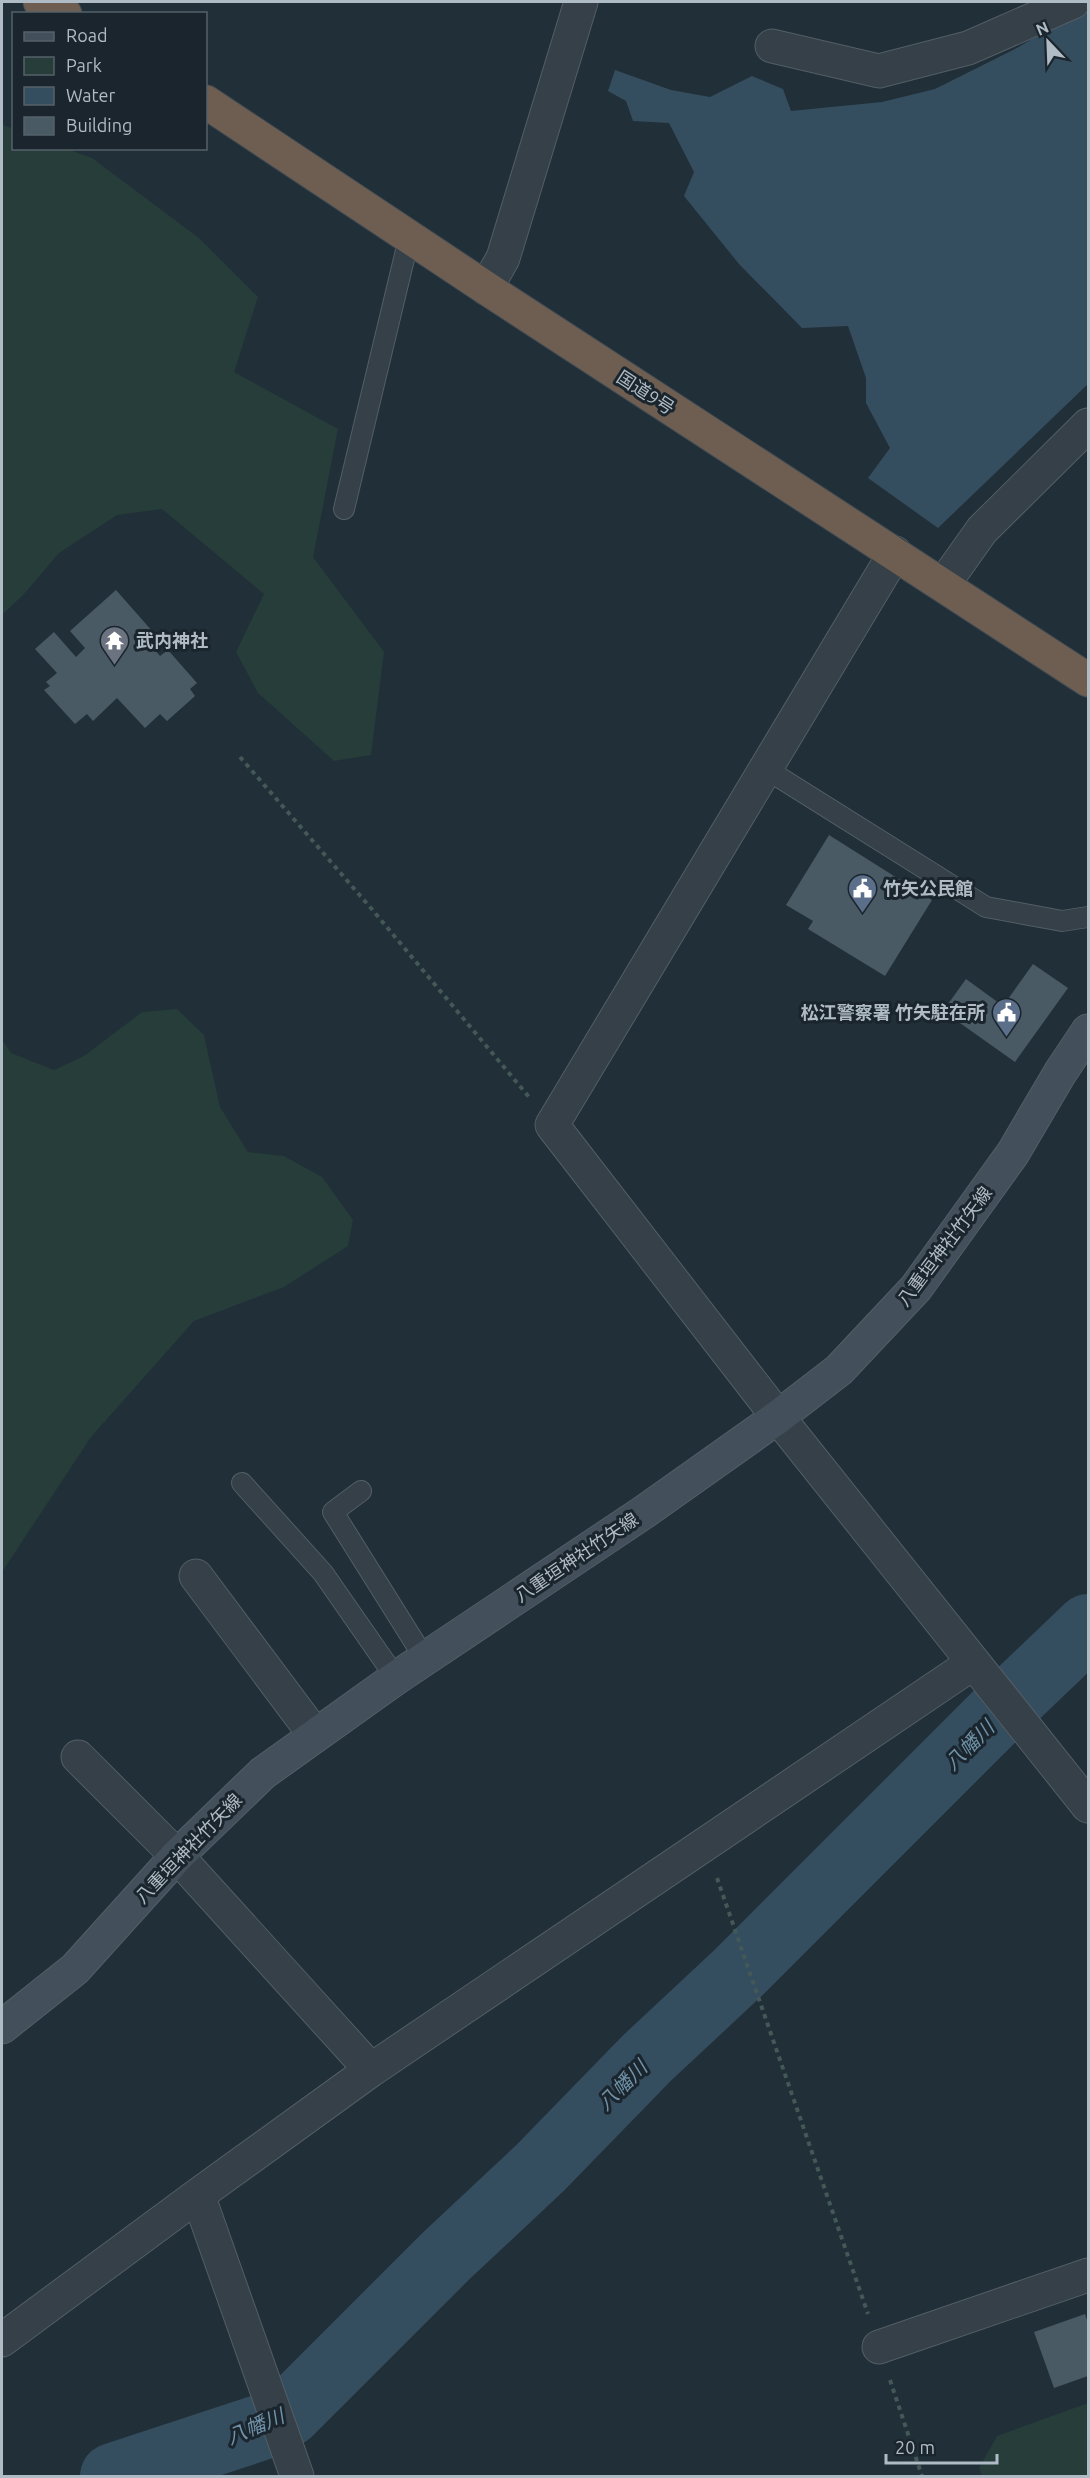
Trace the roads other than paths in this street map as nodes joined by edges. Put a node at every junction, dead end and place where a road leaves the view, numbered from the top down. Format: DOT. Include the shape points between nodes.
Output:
graph roads {
  1 [pos="40,2"];
  2 [pos="581,2"];
  3 [pos="1073,2"];
  4 [pos="61,12"];
  5 [pos="772,46"];
  6 [pos="207,103"];
  7 [pos="409,238"];
  8 [pos="486,288"];
  9 [pos="1089,425"];
  10 [pos="344,509"];
  11 [pos="895,554"];
  12 [pos="943,585"];
  13 [pos="1089,680"];
  14 [pos="766,769"];
  15 [pos="1089,917"];
  16 [pos="1089,1031"];
  17 [pos="778,1417"];
  18 [pos="242,1483"];
  19 [pos="361,1491"];
  20 [pos="196,1576"];
  21 [pos="425,1659"];
  22 [pos="973,1663"];
  23 [pos="396,1678"];
  24 [pos="315,1735"];
  25 [pos="78,1757"];
  26 [pos="1089,1806"];
  27 [pos="177,1856"];
  28 [pos="2,2027"];
  29 [pos="371,2070"];
  30 [pos="198,2195"];
  31 [pos="1089,2275"];
  32 [pos="2,2340"];
  33 [pos="879,2347"];
  34 [pos="297,2476"];
  1 -- 4 [label="highway"];
  2 -- 8 [label="street" via="503,258"];
  3 -- 5 [label="street" via="968,48 879,71"];
  6 -- 7 [label="highway, 国道9号"];
  7 -- 8 [label="highway, 国道9号"];
  7 -- 10 [label="lane"];
  8 -- 11 [label="highway, 国道9号"];
  9 -- 12 [label="street" via="982,530"];
  11 -- 12 [label="highway, 国道9号"];
  11 -- 14 [label="street"];
  12 -- 13 [label="highway, 国道9号"];
  14 -- 15 [label="lane" via="986,907 1062,921"];
  14 -- 17 [label="street" via="552,1125"];
  16 -- 17 [label="main road, 八重垣神社竹矢線" via="1013,1153 916,1288 839,1370"];
  17 -- 21 [label="main road, 八重垣神社竹矢線"];
  17 -- 22 [label="street"];
  18 -- 23 [label="lane" via="323,1573"];
  19 -- 21 [label="lane" via="333,1512"];
  20 -- 24 [label="street"];
  21 -- 23 [label="main road, 八重垣神社竹矢線"];
  22 -- 26 [label="street"];
  22 -- 29 [label="street"];
  23 -- 24 [label="main road, 八重垣神社竹矢線"];
  24 -- 27 [label="main road, 八重垣神社竹矢線" via="263,1773"];
  25 -- 27 [label="street"];
  27 -- 28 [label="main road, 八重垣神社竹矢線" via="75,1969"];
  27 -- 29 [label="street"];
  29 -- 30 [label="street"];
  30 -- 32 [label="street"];
  30 -- 34 [label="street"];
  31 -- 33 [label="street"];
}
